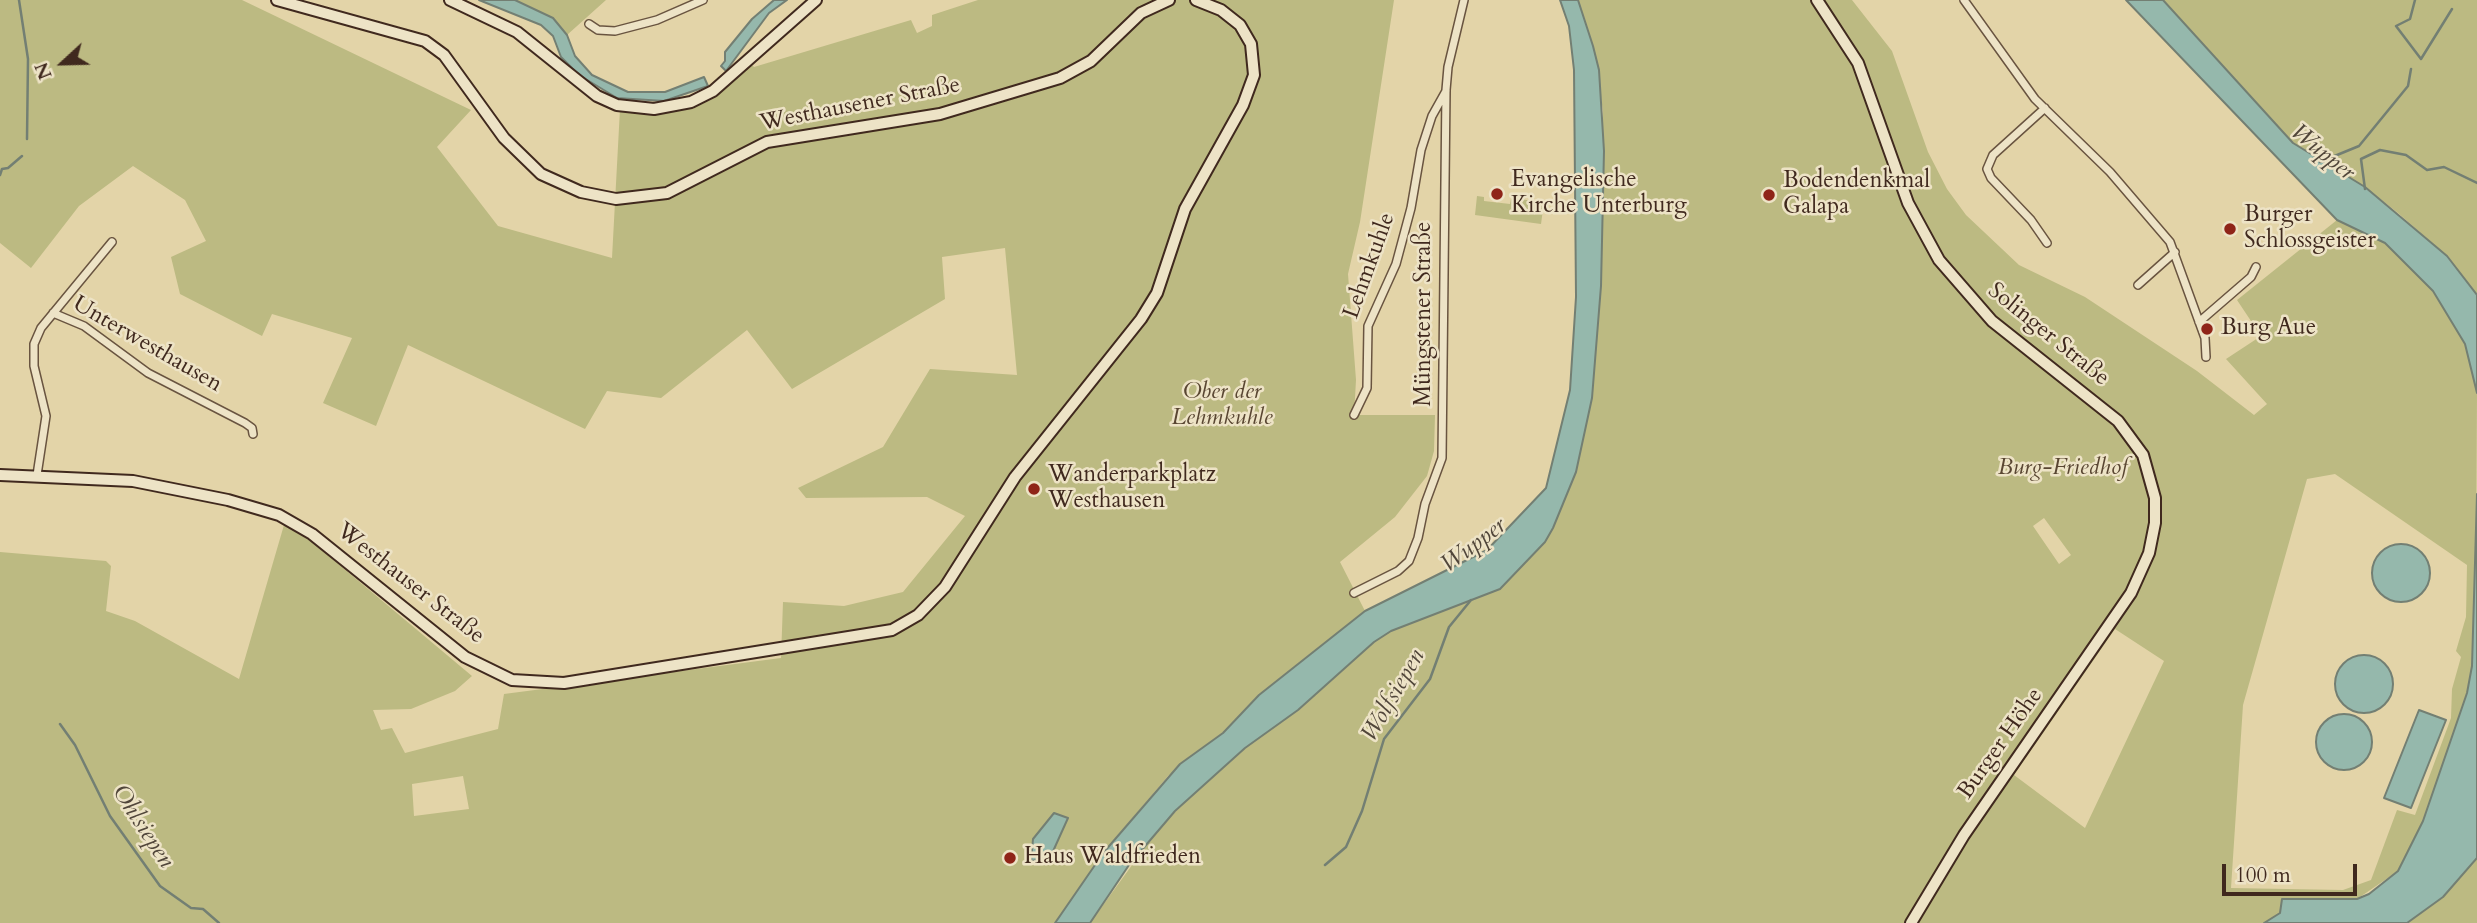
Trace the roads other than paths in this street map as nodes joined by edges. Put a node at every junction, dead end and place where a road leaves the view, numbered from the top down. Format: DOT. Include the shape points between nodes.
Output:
graph roads {
  1 [pos="277,0"];
  2 [pos="450,0"];
  3 [pos="703,0"];
  4 [pos="816,0"];
  5 [pos="1169,0"];
  6 [pos="1195,0"];
  7 [pos="1464,0"];
  8 [pos="1817,0"];
  9 [pos="1964,0"];
  10 [pos="589,24"];
  11 [pos="1446,90"];
  12 [pos="2045,108"];
  13 [pos="111,242"];
  14 [pos="2047,243"];
  15 [pos="2175,252"];
  16 [pos="2256,267"];
  17 [pos="2138,285"];
  18 [pos="53,313"];
  19 [pos="2199,322"];
  20 [pos="2206,357"];
  21 [pos="1354,415"];
  22 [pos="253,434"];
  23 [pos="0,475"];
  24 [pos="37,475"];
  25 [pos="1354,593"];
  26 [pos="2131,593"];
  27 [pos="1911,923"];
  1 -- 5 [label="main road, Westhausener Straße" via="425,41 444,55 504,138 541,174 581,192 616,199 667,192 767,142 940,114 1060,78 1091,61 1141,13"];
  2 -- 4 [label="main road" via="517,32 597,96 653,109 683,104 713,91"];
  3 -- 10 [label="street" via="643,25 615,31"];
  6 -- 24 [label="main road, Westhauser Straße" via="1222,10 1244,31 1254,56 1249,92 1190,199 1161,282 1141,319 1015,477 945,587 918,615 892,630 564,683 512,680 464,657 312,534 279,515 133,481"];
  7 -- 11 [label="street, Müngstener Straße"];
  8 -- 26 [label="main road, Solinger Straße" via="1858,63 1908,203 1948,273 2003,332 2112,415 2143,455 2154,491 2155,523 2147,561"];
  9 -- 12 [label="street" via="2018,78"];
  11 -- 21 [label="street, Lehmkuhle" via="1421,149 1396,264 1368,326 1367,388"];
  11 -- 25 [label="street, Müngstener Straße" via="1442,458 1409,561 1398,572"];
  12 -- 14 [label="street" via="1993,155 1987,169"];
  12 -- 15 [label="street" via="2110,172"];
  13 -- 18 [label="street, Unterwesthausen"];
  15 -- 17 [label="street"];
  15 -- 19 [label="street"];
  16 -- 19 [label="street" via="2251,277"];
  18 -- 22 [label="street, Unterwesthausen" via="84,326 148,373 245,423"];
  18 -- 24 [label="street, Unterwesthausen" via="34,344 34,366 46,416"];
  19 -- 20 [label="street"];
  23 -- 24 [label="main road, Westhauser Straße"];
  26 -- 27 [label="main road, Burger Höhe" via="1947,861"];
}
